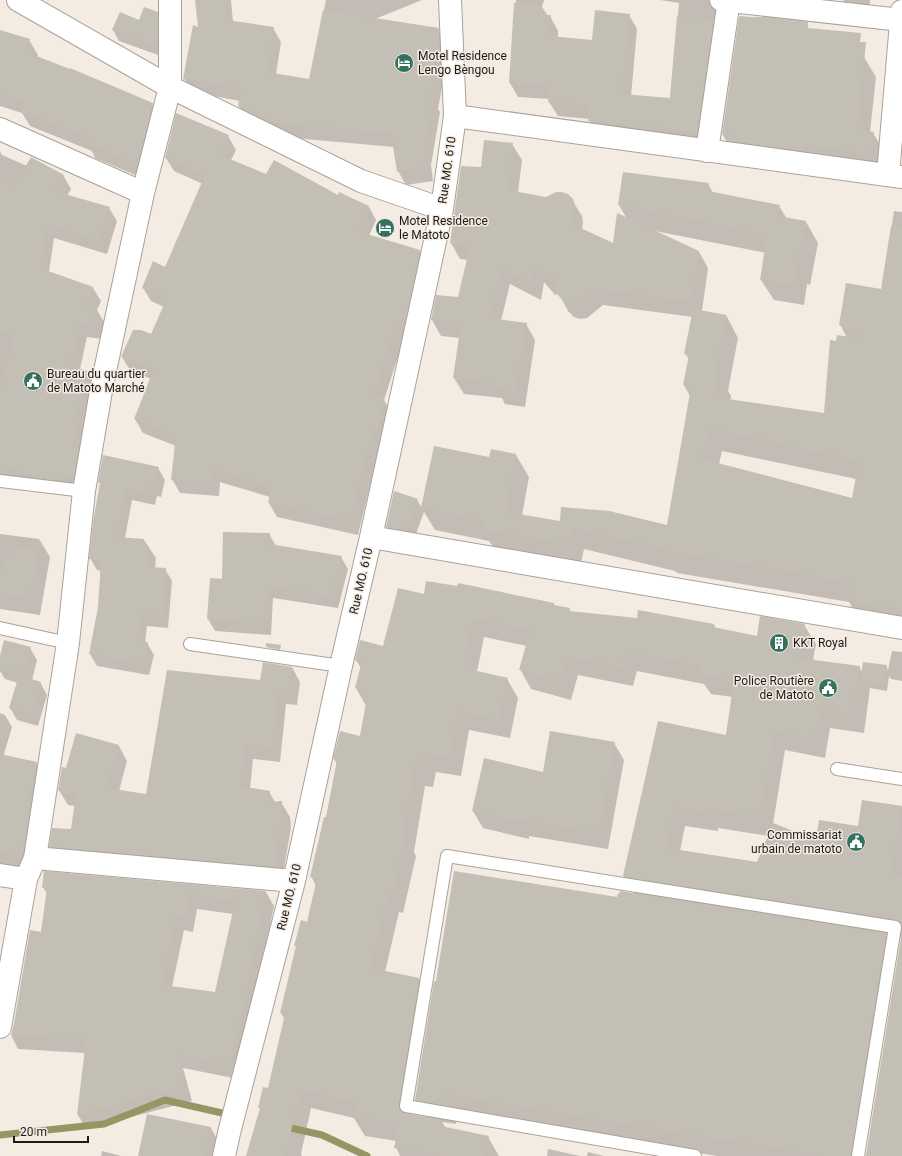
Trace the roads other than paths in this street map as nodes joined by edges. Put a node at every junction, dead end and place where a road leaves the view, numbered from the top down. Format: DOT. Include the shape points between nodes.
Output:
graph roads {
  1 [pos="18,0"];
  2 [pos="170,0"];
  3 [pos="450,0"];
  4 [pos="727,0"];
  5 [pos="902,16"];
  6 [pos="170,87"];
  7 [pos="455,116"];
  8 [pos="0,129"];
  9 [pos="707,151"];
  10 [pos="895,176"];
  11 [pos="143,192"];
  12 [pos="442,210"];
  13 [pos="0,481"];
  14 [pos="84,491"];
  15 [pos="371,537"];
  16 [pos="0,628"];
  17 [pos="902,628"];
  18 [pos="68,643"];
  19 [pos="190,644"];
  20 [pos="341,666"];
  21 [pos="837,769"];
  22 [pos="902,779"];
  23 [pos="36,858"];
  24 [pos="0,875"];
  25 [pos="26,879"];
  26 [pos="294,881"];
  27 [pos="0,1027"];
  28 [pos="224,1156"];
  29 [pos="695,1156"];
  30 [pos="858,1156"];
  1 -- 6 [label="street"];
  2 -- 6 [label="street"];
  3 -- 7 [label="street, Rue MO. 610"];
  4 -- 5 [label="street"];
  4 -- 9 [label="street"];
  5 -- 10 [label="street"];
  6 -- 11 [label="street"];
  6 -- 12 [label="street" via="361,181"];
  7 -- 9 [label="street"];
  7 -- 12 [label="street, Rue MO. 610"];
  8 -- 11 [label="street"];
  9 -- 10 [label="street"];
  11 -- 14 [label="street" via="102,385"];
  12 -- 15 [label="street, Rue MO. 610"];
  13 -- 14 [label="lane"];
  14 -- 18 [label="street"];
  15 -- 17 [label="street"];
  15 -- 20 [label="street, Rue MO. 610"];
  16 -- 18 [label="lane"];
  18 -- 23 [label="street"];
  19 -- 20 [label="lane"];
  20 -- 26 [label="street, Rue MO. 610"];
  21 -- 22 [label="lane"];
  23 -- 25 [label="street"];
  23 -- 26 [label="street"];
  24 -- 25 [label="street"];
  25 -- 27 [label="street"];
  26 -- 28 [label="street, Rue MO. 610"];
  29 -- 30 [label="lane" via="406,1106 446,856 895,927"];
}
